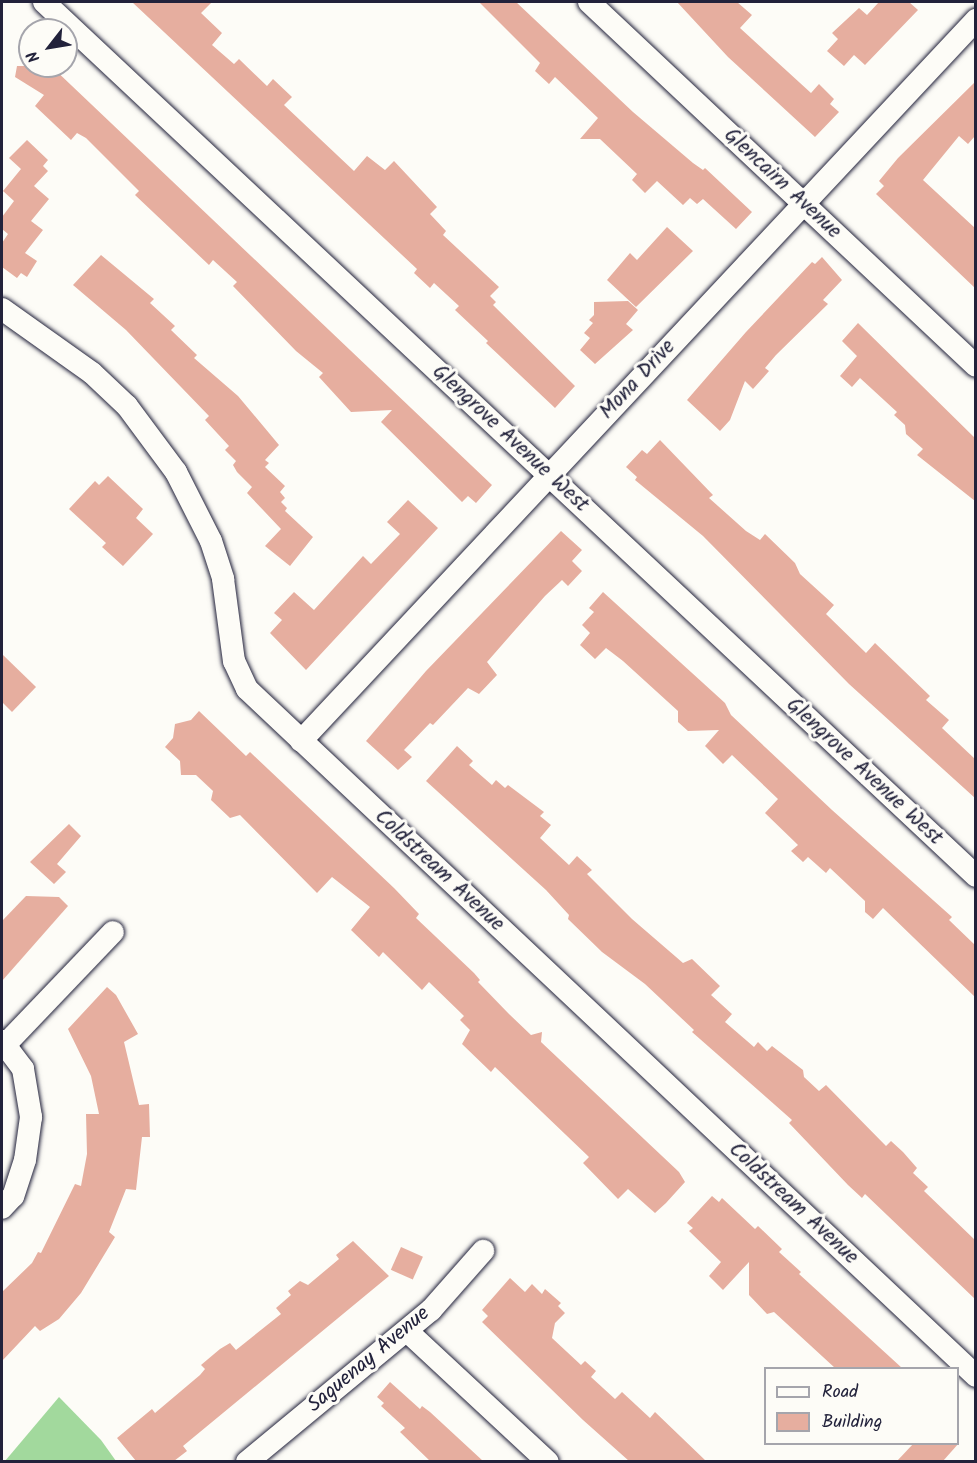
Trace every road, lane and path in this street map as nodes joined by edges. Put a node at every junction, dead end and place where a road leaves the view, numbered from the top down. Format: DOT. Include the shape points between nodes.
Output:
graph roads {
  1 [pos="44,2"];
  2 [pos="589,2"];
  3 [pos="975,20"];
  4 [pos="803,203"];
  5 [pos="2,309"];
  6 [pos="975,366"];
  7 [pos="549,475"];
  8 [pos="300,741"];
  9 [pos="975,876"];
  10 [pos="113,932"];
  11 [pos="3,1043"];
  12 [pos="2,1208"];
  13 [pos="483,1251"];
  14 [pos="407,1331"];
  15 [pos="975,1376"];
  16 [pos="247,1461"];
  17 [pos="548,1461"];
  1 -- 7 [label="street, Glengrove Avenue West"];
  2 -- 4 [label="street, Glencairn Avenue"];
  3 -- 4 [label="street, Mona Drive"];
  4 -- 6 [label="street, Glencairn Avenue"];
  4 -- 7 [label="street, Mona Drive"];
  5 -- 8 [label="street, Coldstream Avenue" via="92,373 127,406 176,472 211,541 223,579 239,674 254,696"];
  7 -- 8 [label="street, Mona Drive"];
  7 -- 9 [label="street, Glengrove Avenue West"];
  8 -- 15 [label="street, Coldstream Avenue"];
  10 -- 11 [label="street"];
  11 -- 12 [label="street" via="23,1069 31,1118 25,1160 13,1196"];
  13 -- 14 [label="street, Saguenay Avenue"];
  14 -- 16 [label="street, Saguenay Avenue"];
  14 -- 17 [label="street"];
}
